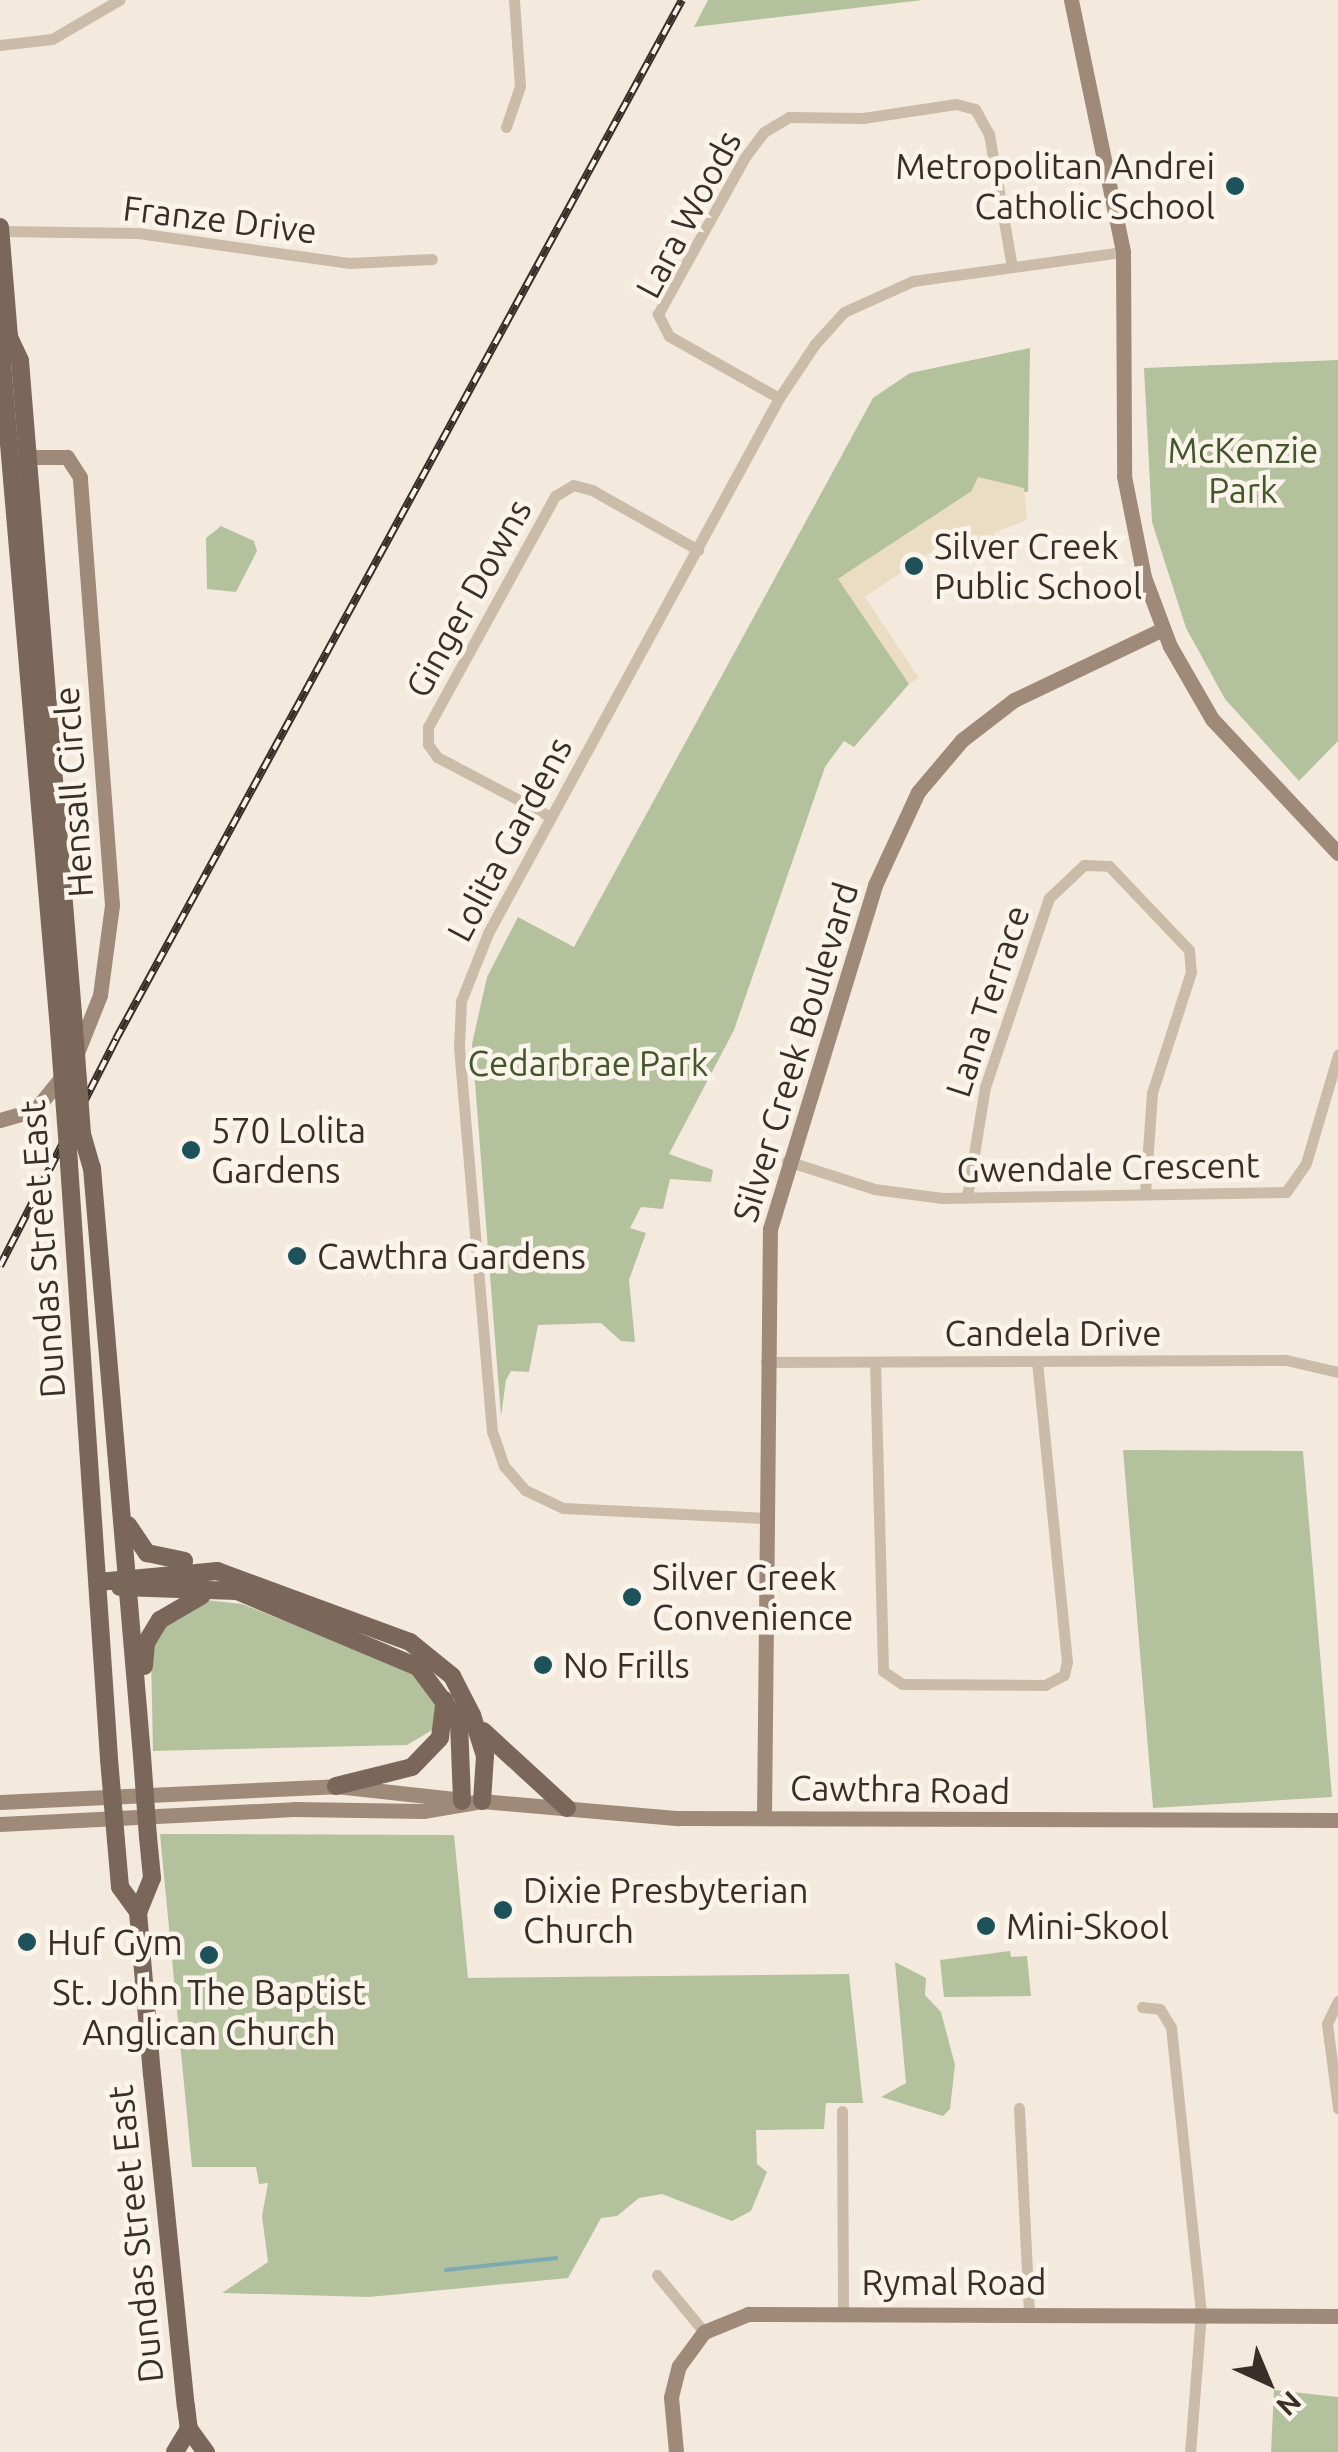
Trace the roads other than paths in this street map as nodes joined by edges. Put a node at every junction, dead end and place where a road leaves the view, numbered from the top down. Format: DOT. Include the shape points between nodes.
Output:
graph roads {
  1 [pos="119,0"];
  2 [pos="514,0"];
  3 [pos="1071,0"];
  4 [pos="0,44"];
  5 [pos="506,127"];
  6 [pos="0,230"];
  7 [pos="1122,252"];
  8 [pos="432,259"];
  9 [pos="1012,266"];
  10 [pos="9,337"];
  11 [pos="1,364"];
  12 [pos="779,398"];
  13 [pos="27,457"];
  14 [pos="6,469"];
  15 [pos="698,550"];
  16 [pos="1162,629"];
  17 [pos="551,817"];
  18 [pos="1338,853"];
  19 [pos="1338,1055"];
  20 [pos="0,1120"];
  21 [pos="787,1161"];
  22 [pos="1145,1193"];
  23 [pos="968,1197"];
  24 [pos="1038,1361"];
  25 [pos="766,1362"];
  26 [pos="875,1362"];
  27 [pos="1338,1372"];
  28 [pos="118,1471"];
  29 [pos="766,1518"];
  30 [pos="216,1571"];
  31 [pos="98,1582"];
  32 [pos="128,1583"];
  33 [pos="221,1591"];
  34 [pos="444,1694"];
  35 [pos="472,1715"];
  36 [pos="139,1724"];
  37 [pos="336,1786"];
  38 [pos="482,1800"];
  39 [pos="462,1801"];
  40 [pos="0,1802"];
  41 [pos="566,1808"];
  42 [pos="764,1817"];
  43 [pos="1338,1820"];
  44 [pos="0,1824"];
  45 [pos="138,1912"];
  46 [pos="1338,2000"];
  47 [pos="1142,2007"];
  48 [pos="1018,2108"];
  49 [pos="1338,2108"];
  50 [pos="842,2111"];
  51 [pos="657,2275"];
  52 [pos="1028,2312"];
  53 [pos="1201,2312"];
  54 [pos="843,2313"];
  55 [pos="1338,2316"];
  56 [pos="704,2332"];
  57 [pos="189,2429"];
  58 [pos="175,2452"];
  59 [pos="206,2452"];
  60 [pos="676,2452"];
  61 [pos="1190,2452"];
  1 -- 4 [label="street" via="52,39"];
  2 -- 5 [label="street" via="520,86"];
  3 -- 7 [label="street"];
  6 -- 8 [label="street, Franze Drive" via="138,233 350,263"];
  6 -- 10 [label="main road, Dundas Street East"];
  7 -- 9 [label="street, Lolita Gardens"];
  7 -- 16 [label="street" via="1124,476"];
  9 -- 12 [label="street, Lolita Gardens" via="913,281 874,295 844,312"];
  9 -- 12 [label="street, Lara Woods" via="989,134 975,109 956,104 863,118 788,117 764,132 745,157 658,314 669,336"];
  10 -- 11 [label="main road, Dundas Street East"];
  10 -- 13 [label="main road, Dundas Street East" via="20,361"];
  11 -- 14 [label="main road, Dundas Street East"];
  12 -- 15 [label="street, Lolita Gardens"];
  13 -- 20 [label="street, Hensall Circle" via="67,458 80,477 112,905 100,995 74,1063 35,1110"];
  13 -- 28 [label="main road, Dundas Street East, bridge" via="82,1134 92,1168"];
  14 -- 31 [label="main road, Dundas Street East, bridge" via="59,1030"];
  15 -- 17 [label="street, Lolita Gardens"];
  15 -- 17 [label="street, Ginger Downs" via="592,490 573,485 555,496 428,727 428,744 437,756"];
  16 -- 18 [label="street" via="1212,719"];
  16 -- 21 [label="street, Silver Creek Boulevard" via="1014,700 962,740 918,792 875,885"];
  17 -- 29 [label="street, Lolita Gardens" via="488,933 462,1001 459,1047 492,1432 516,1480 563,1508"];
  19 -- 22 [label="street, Gwendale Crescent" via="1306,1163 1286,1192"];
  21 -- 23 [label="street, Gwendale Crescent" via="874,1189"];
  21 -- 25 [label="street, Silver Creek Boulevard" via="766,1264"];
  22 -- 23 [label="street, Gwendale Crescent"];
  22 -- 23 [label="street, Lana Terrace" via="1152,1093 1191,972 1189,950 1109,866 1084,865 1049,898 985,1087 967,1169"];
  24 -- 26 [label="street, Candela Drive"];
  24 -- 26 [label="street" via="1067,1662 1064,1675 1045,1685 902,1684 883,1671"];
  24 -- 27 [label="street, Candela Drive" via="1286,1360"];
  25 -- 26 [label="street, Candela Drive"];
  25 -- 29 [label="street, Silver Creek Boulevard"];
  28 -- 30 [label="main road" via="129,1529 139,1546 163,1560 208,1561"];
  28 -- 32 [label="main road, Dundas Street East"];
  29 -- 42 [label="street, Silver Creek Boulevard"];
  30 -- 32 [label="main road"];
  30 -- 35 [label="main road" via="410,1642 452,1676"];
  31 -- 32 [label="main road"];
  31 -- 45 [label="main road, Dundas Street East, bridge" via="120,1887"];
  32 -- 33 [label="main road"];
  32 -- 36 [label="main road, Dundas Street East"];
  33 -- 34 [label="main road" via="260,1598 397,1654"];
  33 -- 36 [label="main road" via="184,1600 153,1630 143,1653 146,1708"];
  34 -- 37 [label="main road" via="440,1738 420,1761"];
  34 -- 39 [label="main road" via="463,1740"];
  35 -- 38 [label="main road" via="486,1756"];
  35 -- 41 [label="main road" via="494,1747"];
  36 -- 45 [label="main road, Dundas Street East, bridge" via="152,1878"];
  37 -- 39 [label="street, Cawthra Road"];
  37 -- 40 [label="street, Cawthra Road"];
  38 -- 39 [label="street, Cawthra Road"];
  38 -- 41 [label="street, Cawthra Road"];
  39 -- 44 [label="street, Cawthra Road" via="423,1810 294,1808"];
  41 -- 42 [label="street, Cawthra Road"];
  42 -- 43 [label="street, Cawthra Road"];
  45 -- 57 [label="main road, Dundas Street East"];
  46 -- 49 [label="street" via="1326,2024"];
  47 -- 53 [label="street" via="1160,2010 1171,2027"];
  48 -- 52 [label="street"];
  50 -- 54 [label="street"];
  51 -- 56 [label="street"];
  52 -- 53 [label="street, Rymal Road"];
  52 -- 54 [label="street, Rymal Road"];
  53 -- 55 [label="street, Rymal Road"];
  53 -- 61 [label="street"];
  54 -- 56 [label="street, Rymal Road" via="748,2314"];
  56 -- 60 [label="street" via="673,2382"];
  57 -- 58 [label="main road, Dundas Street East"];
  57 -- 59 [label="main road, Dundas Street East"];
}
